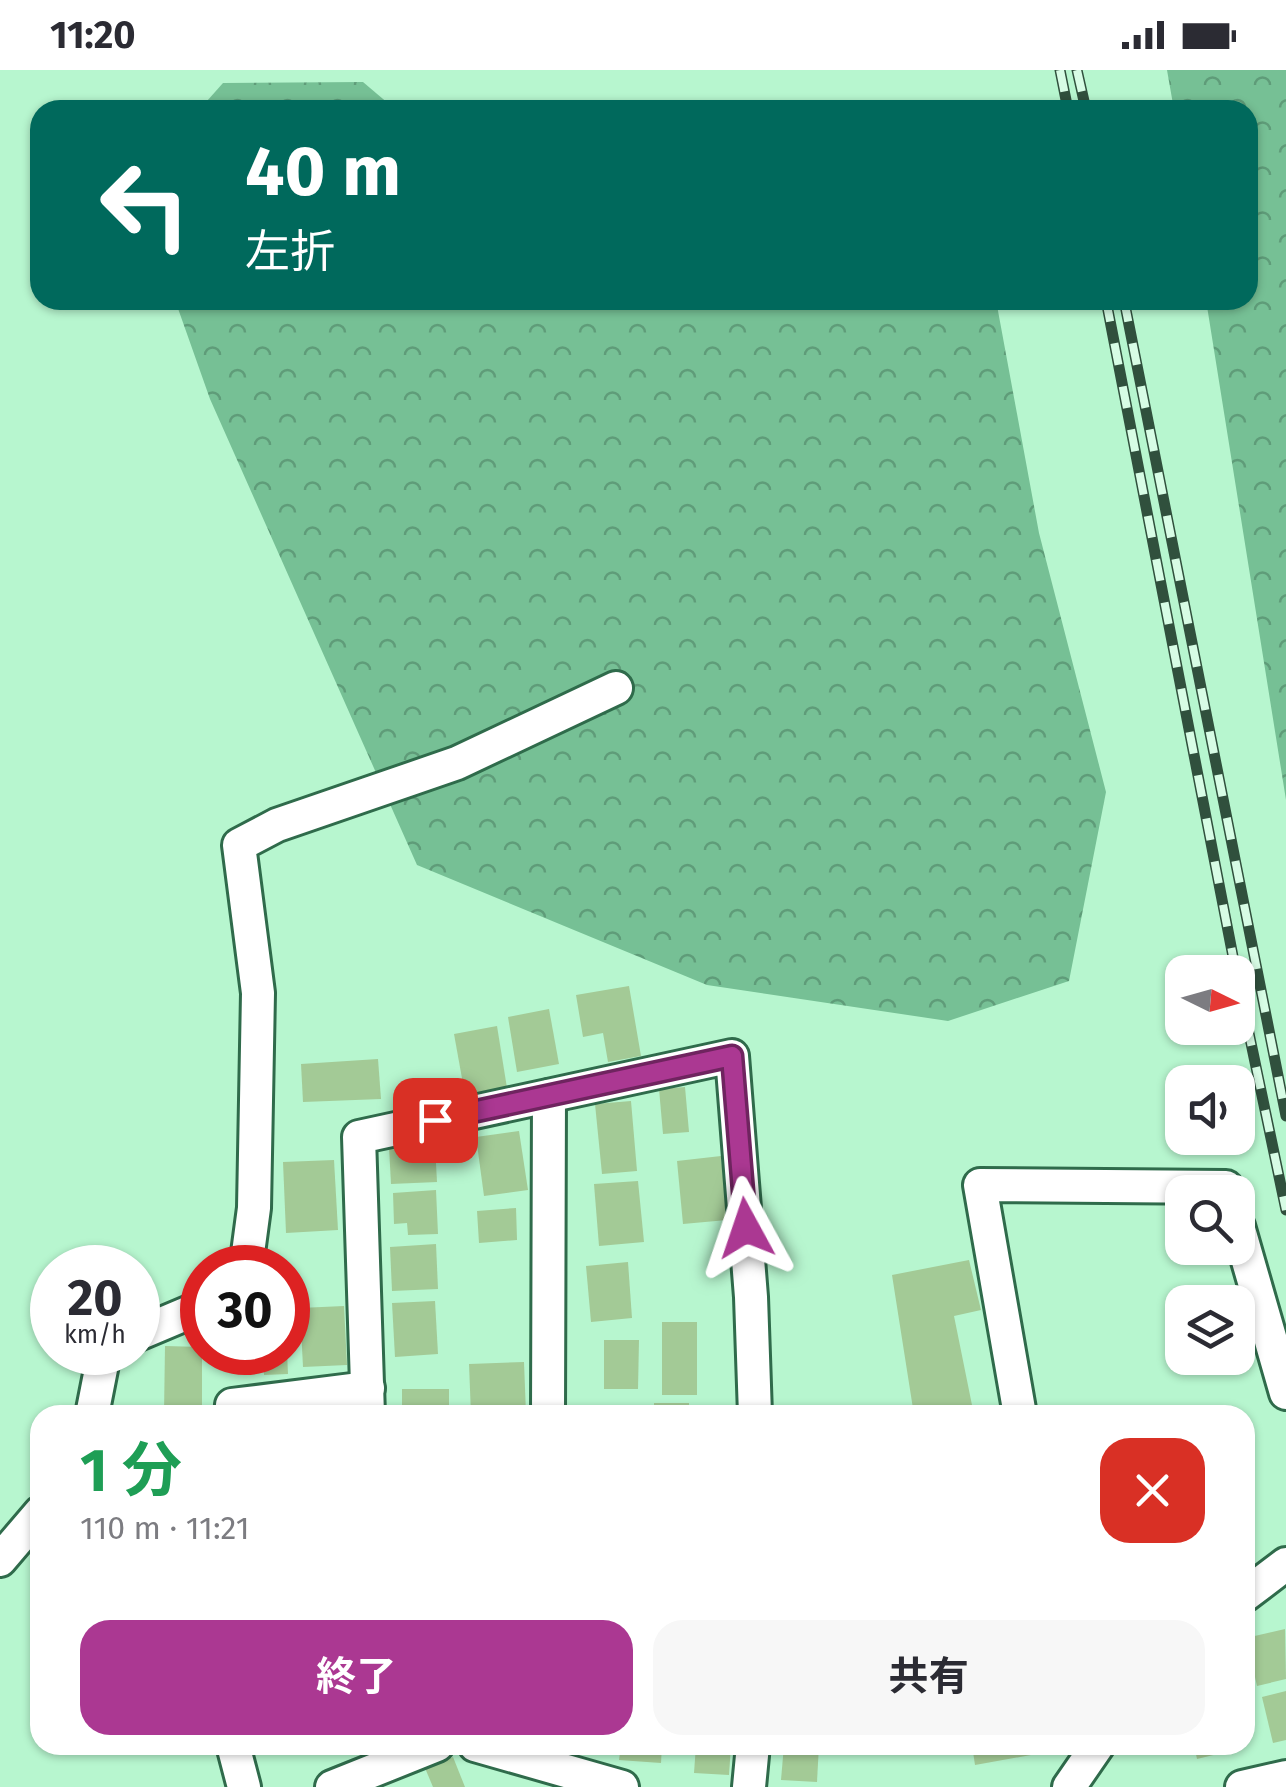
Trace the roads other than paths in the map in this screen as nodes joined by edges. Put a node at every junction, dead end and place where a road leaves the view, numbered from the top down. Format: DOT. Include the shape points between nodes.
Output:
graph roads {
  1 [pos="616,688"];
  2 [pos="549,1096"];
  3 [pos="1165,1186"];
  4 [pos="249,1245"];
  5 [pos="1249,1265"];
  6 [pos="99,1375"];
  7 [pos="1286,1393"];
  8 [pos="368,1402"];
  9 [pos="94,1405"];
  10 [pos="232,1405"];
  11 [pos="548,1405"];
  12 [pos="755,1405"];
  13 [pos="1018,1405"];
  14 [pos="30,1525"];
  15 [pos="0,1560"];
  16 [pos="1286,1564"];
  17 [pos="1255,1587"];
  18 [pos="235,1755"];
  19 [pos="752,1755"];
  20 [pos="363,1758"];
  21 [pos="561,1759"];
  22 [pos="1286,1777"];
  23 [pos="244,1787"];
  24 [pos="332,1787"];
  25 [pos="622,1787"];
  26 [pos="749,1787"];
  27 [pos="1242,1787"];
  1 -- 4 [label="street" via="457,762 238,845 258,993"];
  2 -- 8 [label="street" via="358,1136"];
  2 -- 11 [label="street"];
  2 -- 12 [label="street" via="732,1056"];
  3 -- 13 [label="street" via="980,1186"];
  5 -- 7 [label="street"];
  6 -- 9 [label="street"];
  8 -- 10 [label="street"];
  14 -- 15 [label="street"];
  16 -- 17 [label="street"];
  18 -- 23 [label="street"];
  19 -- 26 [label="street"];
  20 -- 24 [label="street"];
  21 -- 25 [label="street"];
  22 -- 27 [label="street"];
}
